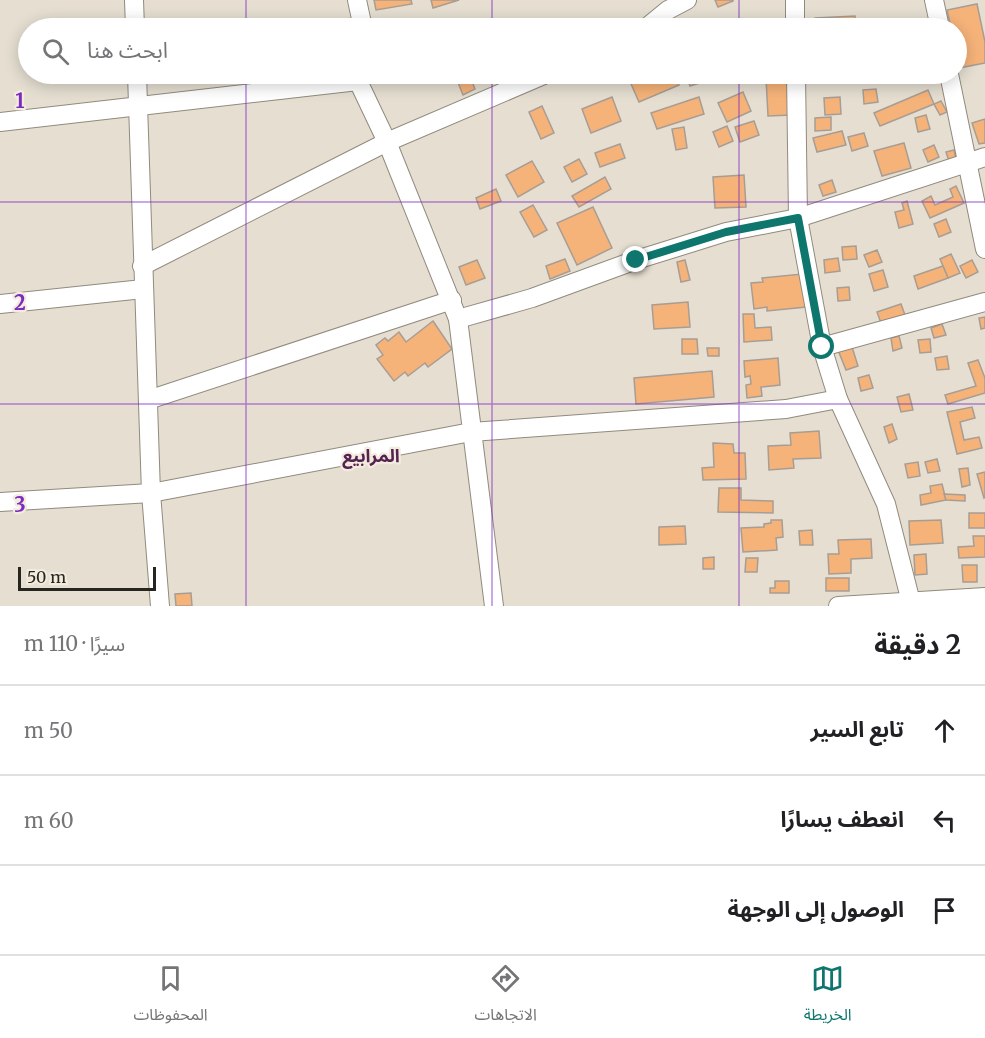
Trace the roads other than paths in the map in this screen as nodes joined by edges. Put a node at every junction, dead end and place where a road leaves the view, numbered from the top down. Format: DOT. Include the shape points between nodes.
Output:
graph roads {
  1 [pos="134,0"];
  2 [pos="357,0"];
  3 [pos="687,0"];
  4 [pos="795,0"];
  5 [pos="934,0"];
  6 [pos="135,18"];
  7 [pos="361,18"];
  8 [pos="658,18"];
  9 [pos="795,18"];
  10 [pos="938,18"];
  11 [pos="137,84"];
  12 [pos="304,84"];
  13 [pos="362,84"];
  14 [pos="523,84"];
  15 [pos="796,84"];
  16 [pos="951,84"];
  17 [pos="138,105"];
  18 [pos="0,122"];
  19 [pos="387,142"];
  20 [pos="985,157"];
  21 [pos="967,162"];
  22 [pos="798,218"];
  23 [pos="985,249"];
  24 [pos="142,266"];
  25 [pos="143,289"];
  26 [pos="452,300"];
  27 [pos="985,302"];
  28 [pos="0,304"];
  29 [pos="458,319"];
  30 [pos="822,347"];
  31 [pos="838,399"];
  32 [pos="148,400"];
  33 [pos="471,432"];
  34 [pos="151,493"];
  35 [pos="0,502"];
  36 [pos="985,597"];
  37 [pos="912,603"];
  38 [pos="160,606"];
  39 [pos="494,606"];
  40 [pos="838,606"];
  1 -- 6 [label="street"];
  2 -- 7 [label="street"];
  3 -- 8 [label="street"];
  4 -- 9 [label="street"];
  5 -- 10 [label="street"];
  11 -- 17 [label="street"];
  12 -- 17 [label="street"];
  13 -- 19 [label="street"];
  14 -- 19 [label="street"];
  15 -- 22 [label="street"];
  16 -- 21 [label="street"];
  17 -- 18 [label="street"];
  17 -- 24 [label="street"];
  19 -- 24 [label="street"];
  19 -- 26 [label="street"];
  20 -- 21 [label="street"];
  21 -- 22 [label="street"];
  21 -- 23 [label="street"];
  22 -- 29 [label="street" via="726,232"];
  22 -- 30 [label="street"];
  24 -- 25 [label="street"];
  25 -- 28 [label="street"];
  25 -- 32 [label="street"];
  26 -- 29 [label="street"];
  26 -- 32 [label="street"];
  27 -- 30 [label="street"];
  29 -- 33 [label="street"];
  30 -- 31 [label="street"];
  31 -- 33 [label="street" via="786,409"];
  31 -- 37 [label="street" via="886,504"];
  32 -- 34 [label="street"];
  33 -- 34 [label="street"];
  33 -- 39 [label="street"];
  34 -- 35 [label="street"];
  34 -- 38 [label="street"];
  36 -- 37 [label="street"];
  37 -- 40 [label="street"];
}
